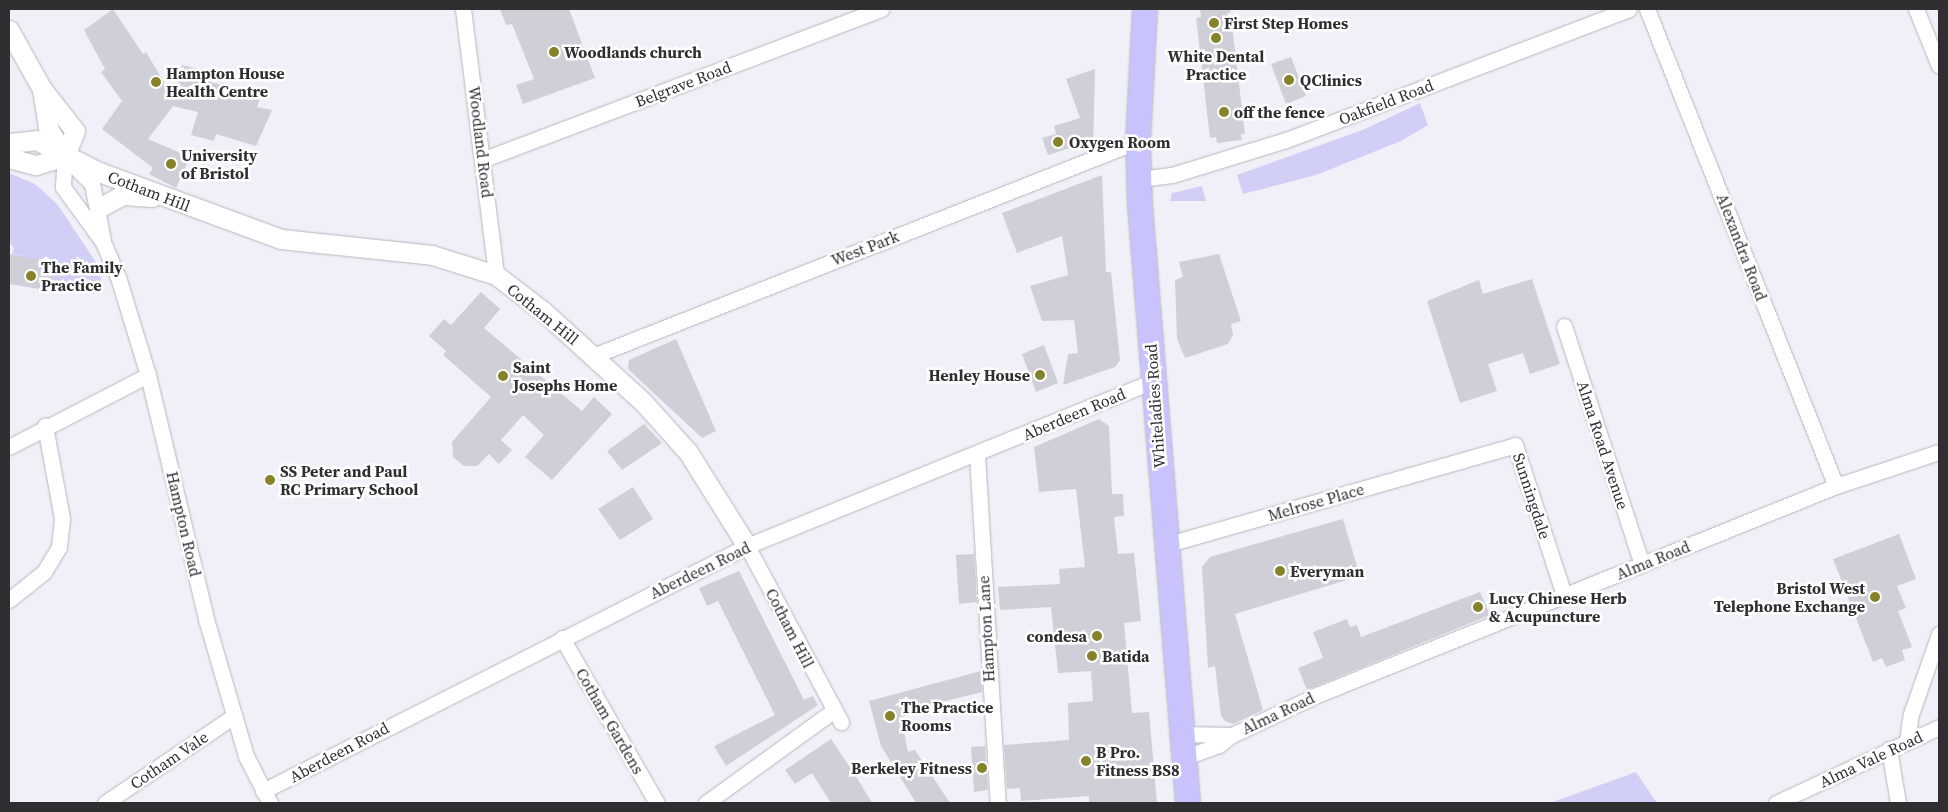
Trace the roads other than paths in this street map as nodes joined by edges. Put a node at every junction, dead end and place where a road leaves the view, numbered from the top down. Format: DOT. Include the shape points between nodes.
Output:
graph roads {
  1 [pos="463,9"];
  2 [pos="882,9"];
  3 [pos="1145,9"];
  4 [pos="1628,9"];
  5 [pos="1647,9"];
  6 [pos="1916,9"];
  7 [pos="9,30"];
  8 [pos="1939,66"];
  9 [pos="1138,142"];
  10 [pos="9,143"];
  11 [pos="65,156"];
  12 [pos="9,158"];
  13 [pos="484,159"];
  14 [pos="1139,180"];
  15 [pos="173,201"];
  16 [pos="99,208"];
  17 [pos="103,242"];
  18 [pos="496,276"];
  19 [pos="1564,326"];
  20 [pos="593,356"];
  21 [pos="148,375"];
  22 [pos="1152,381"];
  23 [pos="45,426"];
  24 [pos="9,447"];
  25 [pos="1939,452"];
  26 [pos="977,454"];
  27 [pos="1467,458"];
  28 [pos="1836,486"];
  29 [pos="1165,545"];
  30 [pos="747,546"];
  31 [pos="1642,564"];
  32 [pos="1564,595"];
  33 [pos="9,600"];
  34 [pos="1939,634"];
  35 [pos="562,638"];
  36 [pos="234,716"];
  37 [pos="1939,727"];
  38 [pos="1181,734"];
  39 [pos="1232,735"];
  40 [pos="1907,741"];
  41 [pos="1890,748"];
  42 [pos="1183,758"];
  43 [pos="267,797"];
  44 [pos="105,803"];
  45 [pos="657,803"];
  46 [pos="706,803"];
  47 [pos="998,803"];
  48 [pos="1188,803"];
  49 [pos="1776,803"];
  50 [pos="1898,803"];
  1 -- 13 [label="street, Woodland Road"];
  2 -- 13 [label="street, Belgrave Road"];
  3 -- 9 [label="main road, Whiteladies Road"];
  4 -- 14 [label="street, Oakfield Road" via="1286,140 1172,175"];
  5 -- 28 [label="street, Alexandra Road"];
  6 -- 8 [label="street"];
  7 -- 11 [label="street" via="42,89 75,131"];
  9 -- 14 [label="main road, Whiteladies Road"];
  9 -- 20 [label="street, West Park"];
  10 -- 11 [label="street, Cotham Hill" via="36,140"];
  11 -- 12 [label="street" via="36,165"];
  11 -- 15 [label="street, Cotham Hill"];
  11 -- 16 [label="street, Hampton Road" via="92,184"];
  11 -- 17 [label="street, Hampton Road" via="64,187"];
  13 -- 18 [label="street, Woodland Road"];
  14 -- 22 [label="main road, Whiteladies Road"];
  15 -- 16 [label="street" via="122,195"];
  15 -- 18 [label="street, Cotham Hill" via="281,239 432,256"];
  16 -- 17 [label="street, Hampton Road"];
  17 -- 21 [label="street, Hampton Road" via="118,277"];
  18 -- 20 [label="street, Cotham Hill"];
  19 -- 31 [label="street, Alma Road Avenue"];
  20 -- 30 [label="street, Cotham Hill" via="644,402 688,452"];
  21 -- 23 [label="street" via="70,418"];
  21 -- 36 [label="street, Hampton Road" via="206,620"];
  22 -- 26 [label="street, Aberdeen Road"];
  22 -- 29 [label="main road, Whiteladies Road"];
  23 -- 24 [label="street"];
  23 -- 33 [label="street" via="62,518 59,547 44,572"];
  25 -- 28 [label="street, Alma Road"];
  26 -- 30 [label="street, Aberdeen Road"];
  26 -- 47 [label="street, Hampton Lane"];
  27 -- 29 [label="street, Melrose Place"];
  27 -- 32 [label="street, Sunningdale" via="1514,445"];
  28 -- 31 [label="street, Alma Road"];
  29 -- 38 [label="main road, Whiteladies Road"];
  30 -- 35 [label="street, Aberdeen Road"];
  30 -- 46 [label="street, Cotham Hill" via="837,716"];
  31 -- 32 [label="street, Alma Road"];
  32 -- 39 [label="street, Alma Road" via="1317,695"];
  34 -- 40 [label="street" via="1911,714"];
  35 -- 43 [label="street, Aberdeen Road"];
  35 -- 45 [label="street, Cotham Gardens"];
  36 -- 43 [label="street, Hampton Road" via="246,756"];
  36 -- 44 [label="street, Cotham Vale"];
  37 -- 40 [label="street, Alma Vale Road"];
  38 -- 39 [label="street, Alma Road"];
  38 -- 42 [label="main road, Whiteladies Road"];
  39 -- 42 [label="street, Alma Road" via="1219,745"];
  40 -- 41 [label="street, Alma Vale Road"];
  41 -- 49 [label="street, Alma Vale Road"];
  41 -- 50 [label="street"];
  42 -- 48 [label="main road, Whiteladies Road"];
}
